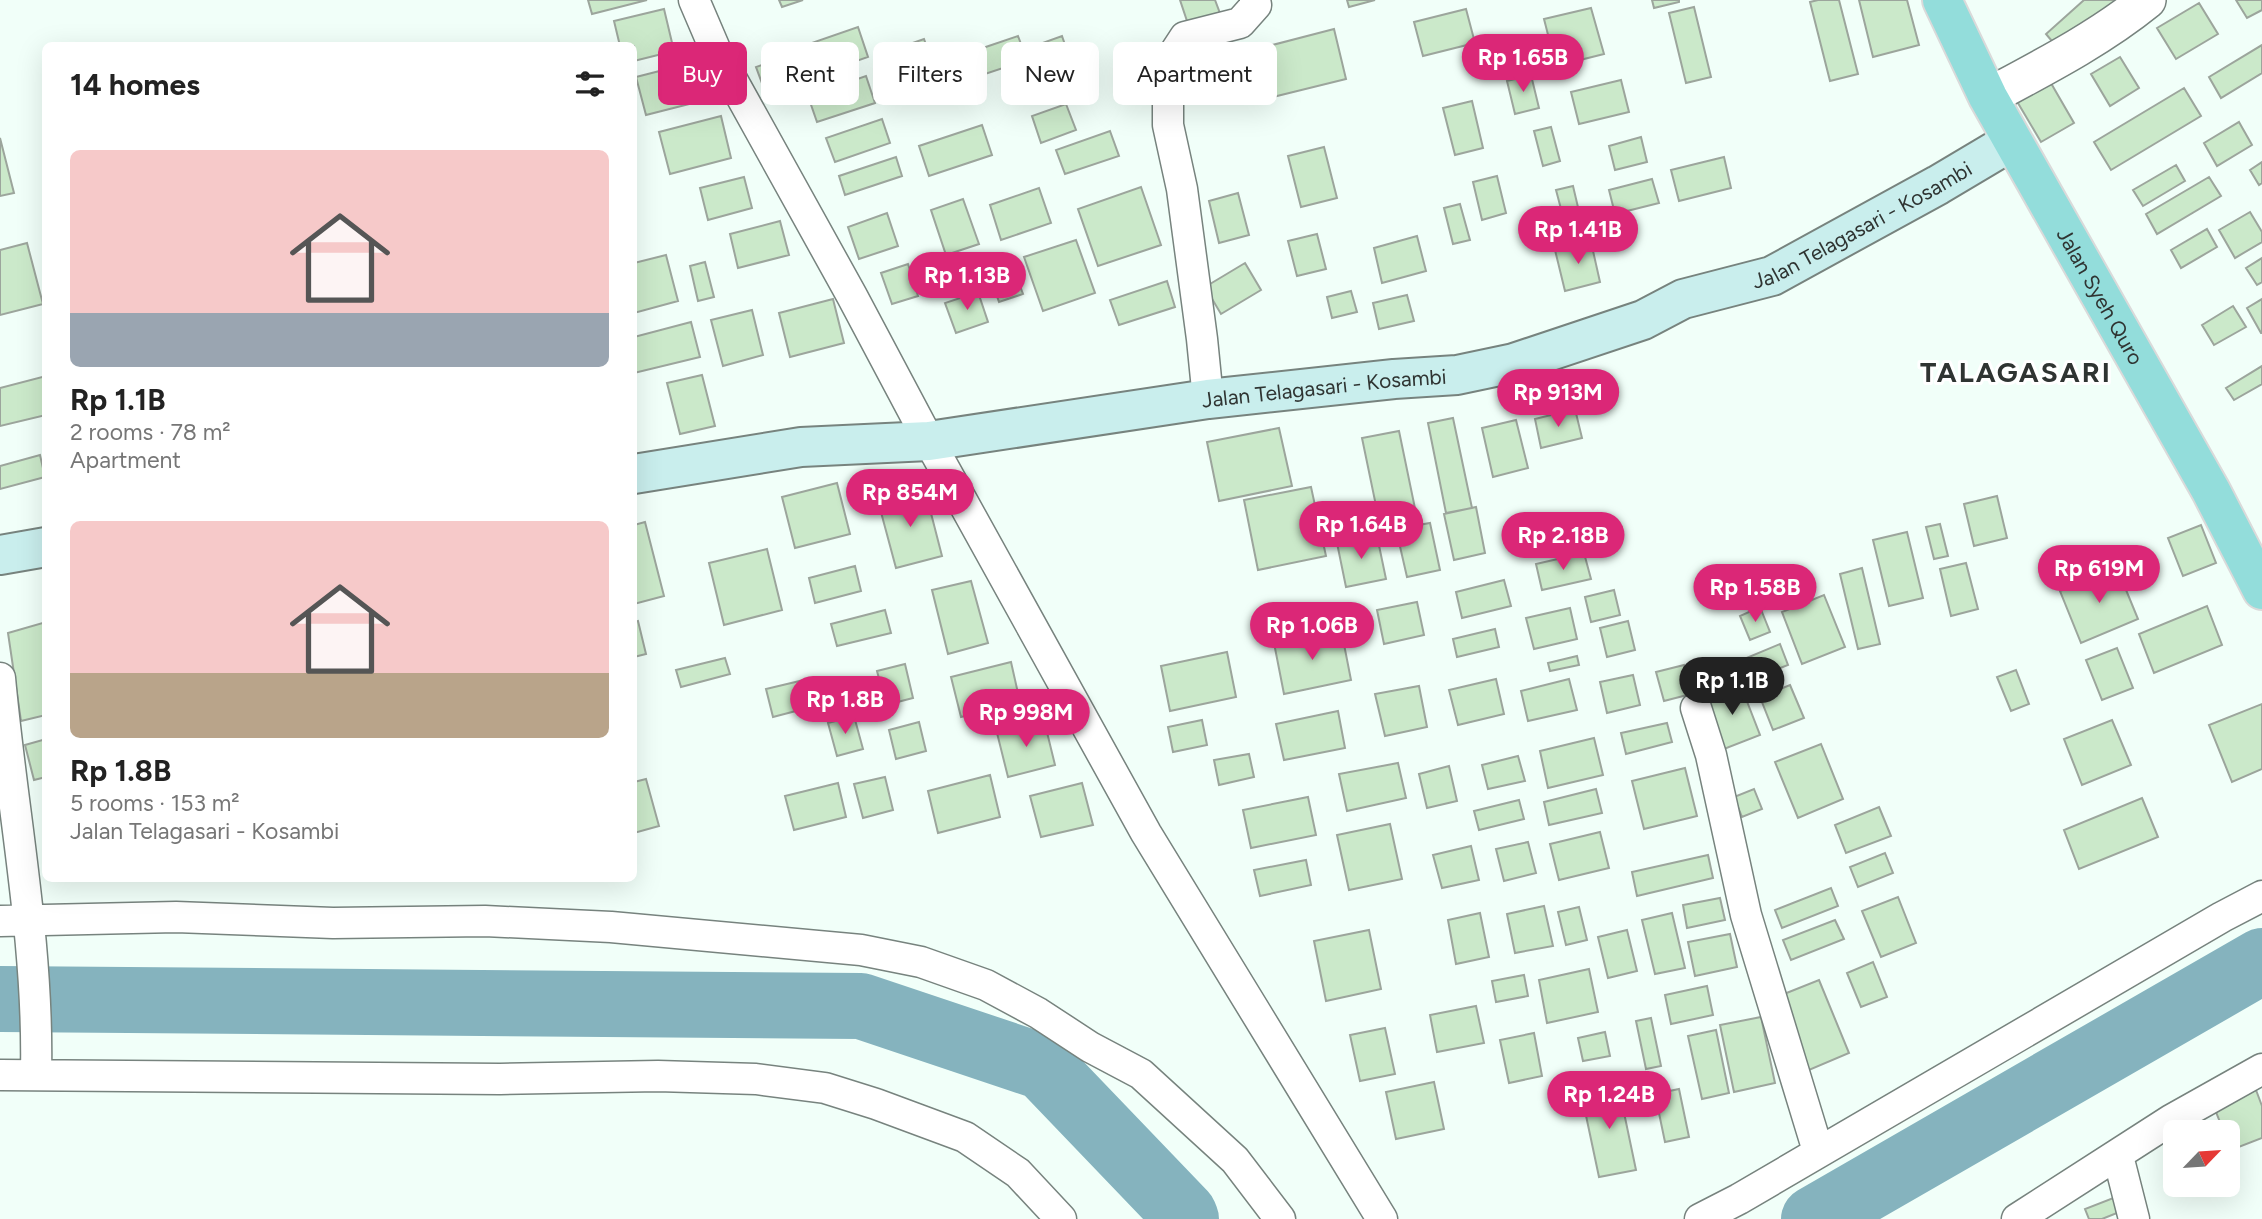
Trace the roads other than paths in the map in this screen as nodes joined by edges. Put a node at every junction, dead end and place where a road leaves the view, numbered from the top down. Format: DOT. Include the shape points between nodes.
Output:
graph roads {
  1 [pos="694,0"];
  2 [pos="1255,0"];
  3 [pos="1942,0"];
  4 [pos="2147,0"];
  5 [pos="1988,97"];
  6 [pos="2012,141"];
  7 [pos="1208,399"];
  8 [pos="929,441"];
  9 [pos="637,474"];
  10 [pos="42,548"];
  11 [pos="0,555"];
  12 [pos="2262,590"];
  13 [pos="0,678"];
  14 [pos="1696,708"];
  15 [pos="2262,897"];
  16 [pos="0,922"];
  17 [pos="31,935"];
  18 [pos="36,1063"];
  19 [pos="2262,1069"];
  20 [pos="0,1075"];
  21 [pos="1818,1151"];
  22 [pos="2118,1156"];
  23 [pos="1061,1219"];
  24 [pos="1280,1219"];
  25 [pos="1382,1219"];
  26 [pos="1700,1219"];
  27 [pos="2017,1219"];
  28 [pos="2134,1219"];
  1 -- 8 [label="street" via="715,49"];
  2 -- 7 [label="street" via="1256,5 1240,23 1185,37 1167,63 1168,125 1182,189"];
  3 -- 5 [label="main road, Jalan Syeh Quro"];
  4 -- 5 [label="street" via="2043,68"];
  5 -- 6 [label="main road, Jalan Syeh Quro"];
  6 -- 7 [label="main road, Jalan Telagasari - Kosambi" via="1773,276 1683,299 1643,320 1537,355 1457,375"];
  6 -- 12 [label="main road, Jalan Syeh Quro" via="2211,491"];
  7 -- 8 [label="main road, Jalan Telagasari - Kosambi"];
  8 -- 9 [label="main road, Jalan Telagasari - Kosambi" via="801,447"];
  8 -- 25 [label="street" via="1146,833"];
  10 -- 11 [label="main road"];
  13 -- 17 [label="street"];
  14 -- 21 [label="street" via="1711,755 1746,915"];
  15 -- 21 [label="street"];
  16 -- 17 [label="street"];
  17 -- 18 [label="street"];
  17 -- 24 [label="street" via="176,917 333,923 485,921 597,926 848,949 921,962 986,985 1141,1074 1235,1160"];
  18 -- 20 [label="street"];
  18 -- 23 [label="street" via="500,1079 756,1079 825,1088 965,1137 1018,1173"];
  19 -- 22 [label="street"];
  21 -- 26 [label="street"];
  22 -- 27 [label="street"];
  22 -- 28 [label="street"];
}
